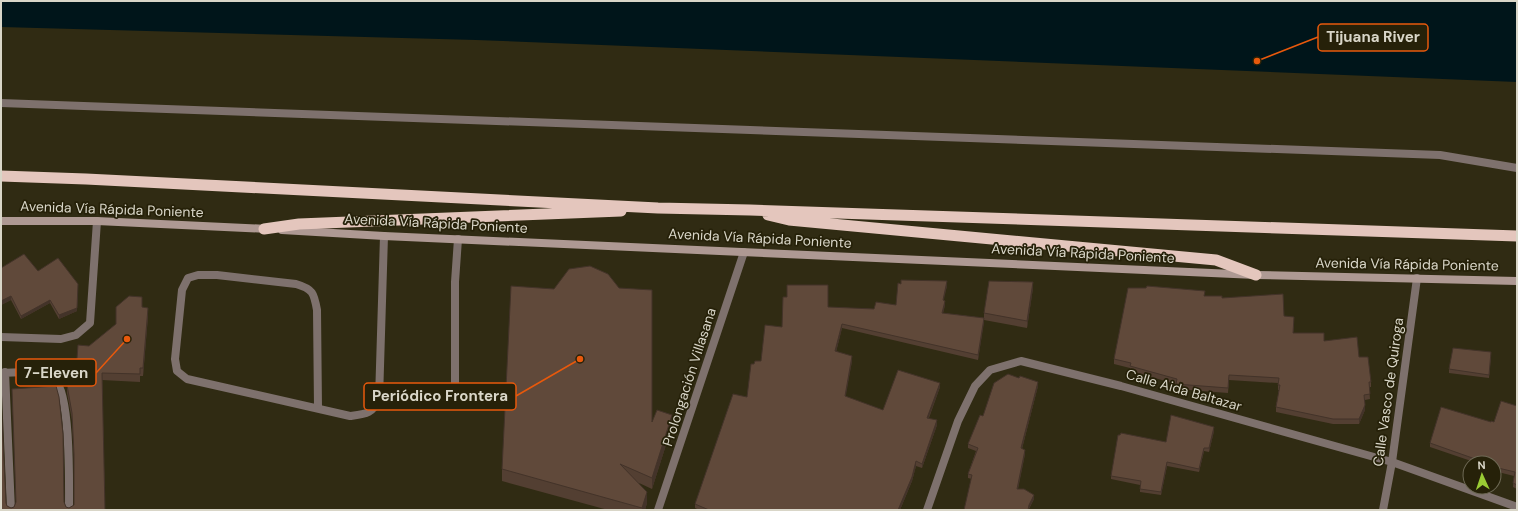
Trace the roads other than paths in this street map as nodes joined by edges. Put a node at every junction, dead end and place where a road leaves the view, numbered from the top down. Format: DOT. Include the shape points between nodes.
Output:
graph roads {
  1 [pos="1,103"];
  2 [pos="1517,168"];
  3 [pos="1,176"];
  4 [pos="658,208"];
  5 [pos="750,210"];
  6 [pos="1,221"];
  7 [pos="97,221"];
  8 [pos="264,229"];
  9 [pos="384,236"];
  10 [pos="1517,236"];
  11 [pos="458,239"];
  12 [pos="744,252"];
  13 [pos="1256,275"];
  14 [pos="1417,278"];
  15 [pos="1517,281"];
  16 [pos="1,337"];
  17 [pos="3,372"];
  18 [pos="454,385"];
  19 [pos="318,408"];
  20 [pos="1392,462"];
  21 [pos="1517,507"];
  22 [pos="11,510"];
  23 [pos="69,510"];
  24 [pos="658,510"];
  25 [pos="927,510"];
  26 [pos="1383,510"];
  1 -- 2 [label="street" via="1440,155"];
  3 -- 4 [label="highway, Avenida Vía Rápida Poniente"];
  4 -- 5 [label="highway, Avenida Vía Rápida Poniente"];
  4 -- 8 [label="highway" via="607,213 299,224"];
  5 -- 10 [label="highway, Avenida Vía Rápida Poniente"];
  5 -- 13 [label="highway" via="789,220 1216,260"];
  6 -- 7 [label="main road, Avenida Vía Rápida Poniente"];
  7 -- 8 [label="main road, Avenida Vía Rápida Poniente"];
  7 -- 16 [label="street" via="90,324 76,335 61,339"];
  8 -- 9 [label="main road, Avenida Vía Rápida Poniente"];
  9 -- 11 [label="main road, Avenida Vía Rápida Poniente"];
  9 -- 19 [label="street" via="379,399 374,409 364,414 350,416"];
  11 -- 12 [label="main road, Avenida Vía Rápida Poniente"];
  11 -- 18 [label="street" via="454,282"];
  12 -- 13 [label="main road, Avenida Vía Rápida Poniente"];
  12 -- 24 [label="street, Prolongación Villasana"];
  13 -- 14 [label="main road, Avenida Vía Rápida Poniente"];
  14 -- 15 [label="main road, Avenida Vía Rápida Poniente"];
  14 -- 20 [label="street, Calle Vasco de Quiroga"];
  17 -- 22 [label="street"];
  17 -- 23 [label="street" via="43,373 55,380 62,391 66,412"];
  19 -- 19 [label="street" via="187,379 177,371 175,359 182,290 188,278 198,274 217,275 308,287 314,295 317,310"];
  20 -- 21 [label="street, Calle Aida Baltazar"];
  20 -- 25 [label="street, Calle Aida Baltazar" via="1121,386 1021,361 990,370 975,386 958,421"];
  20 -- 26 [label="street, Calle Vasco de Quiroga"];
}
